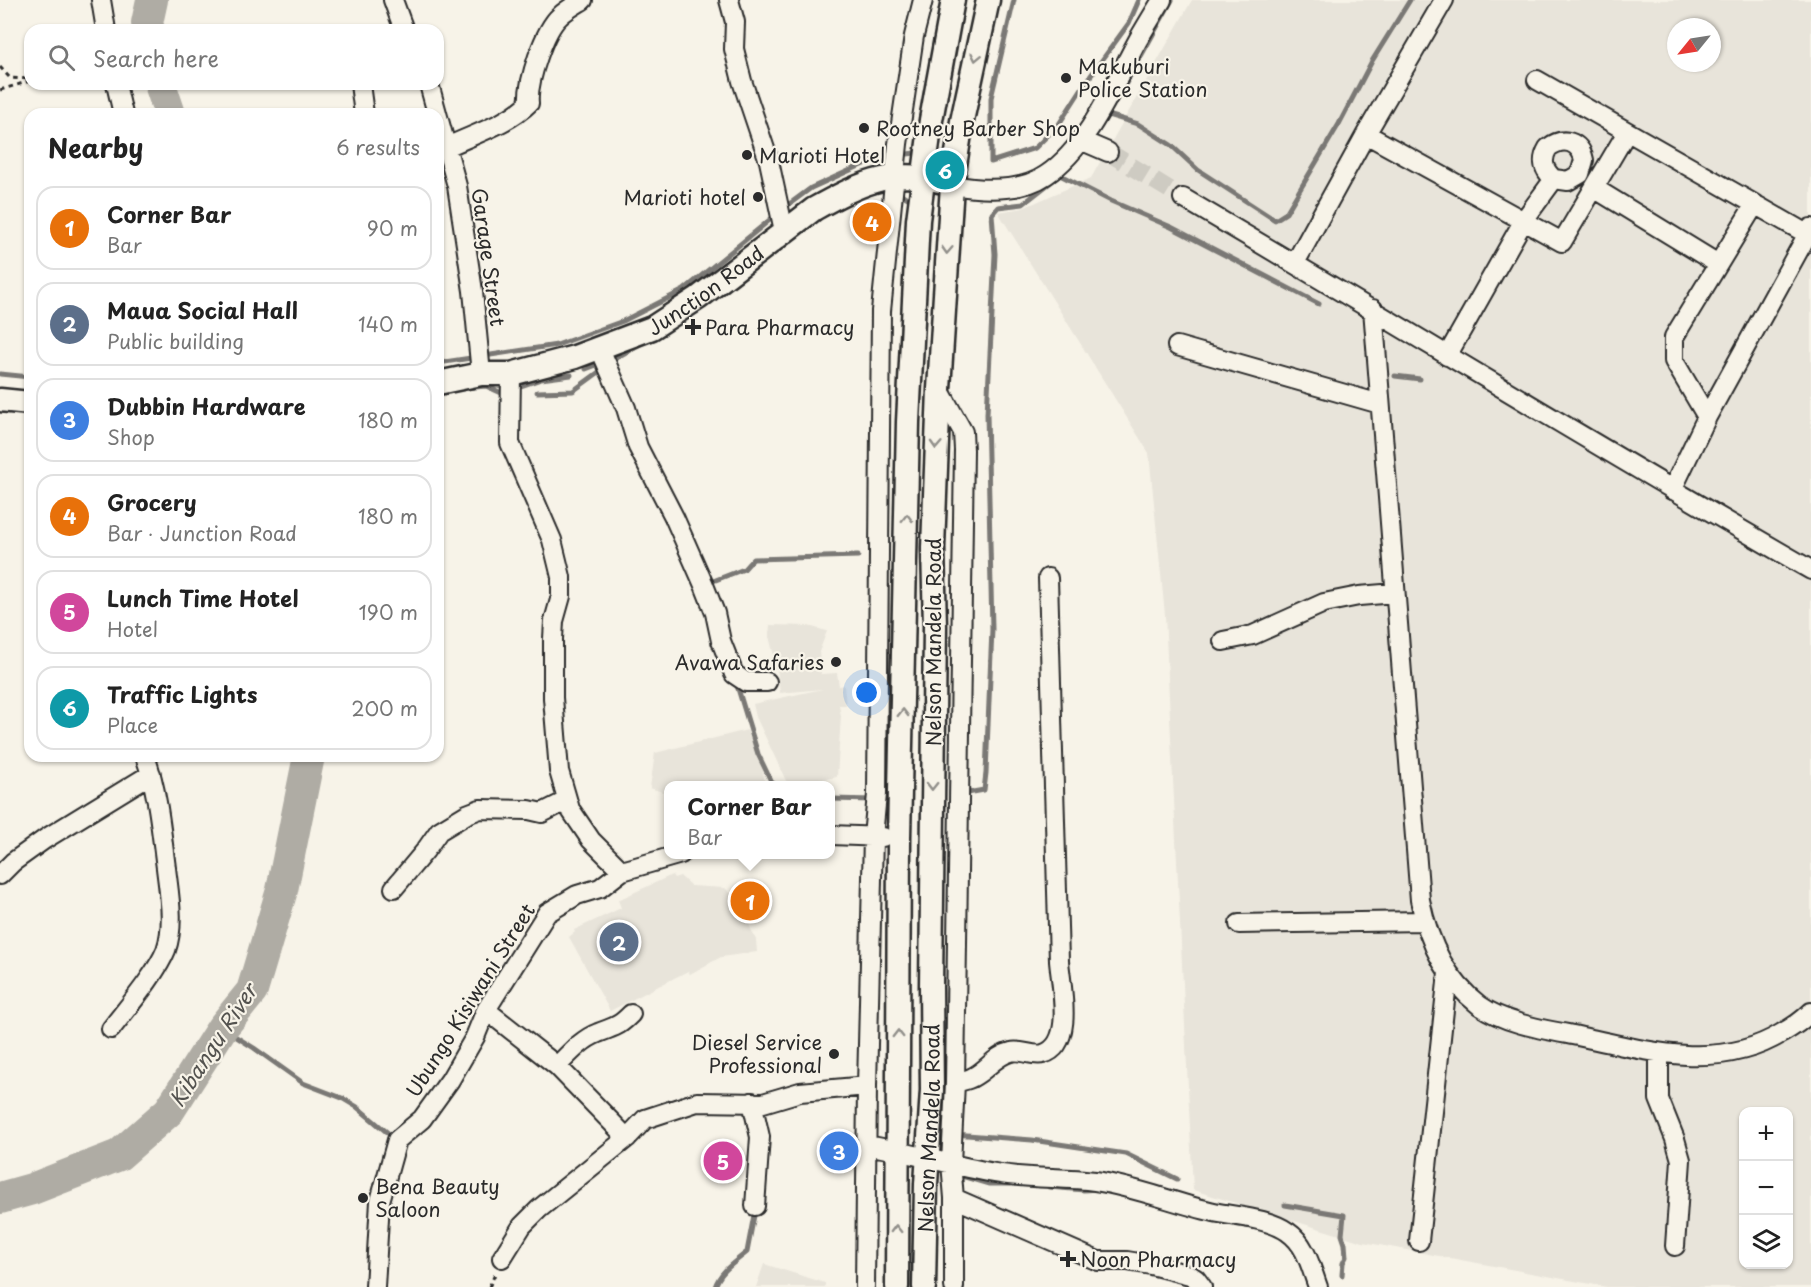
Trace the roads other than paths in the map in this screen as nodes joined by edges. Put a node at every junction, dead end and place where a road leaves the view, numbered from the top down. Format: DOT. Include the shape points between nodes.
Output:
graph roads {
  1 [pos="101,0"];
  2 [pos="393,0"];
  3 [pos="583,0"];
  4 [pos="729,0"];
  5 [pos="923,0"];
  6 [pos="953,0"];
  7 [pos="988,0"];
  8 [pos="1162,0"];
  9 [pos="1444,0"];
  10 [pos="105,24"];
  11 [pos="402,24"];
  12 [pos="1537,80"];
  13 [pos="117,90"];
  14 [pos="361,90"];
  15 [pos="431,90"];
  16 [pos="122,108"];
  17 [pos="362,108"];
  18 [pos="436,108"];
  19 [pos="1627,132"];
  20 [pos="1366,134"];
  21 [pos="444,136"];
  22 [pos="1080,140"];
  23 [pos="447,147"];
  24 [pos="1108,152"];
  25 [pos="894,177"];
  26 [pos="924,177"];
  27 [pos="1554,179"];
  28 [pos="952,185"];
  29 [pos="1594,188"];
  30 [pos="1184,198"];
  31 [pos="1755,204"];
  32 [pos="1524,220"];
  33 [pos="784,231"];
  34 [pos="1809,231"];
  35 [pos="1295,263"];
  36 [pos="1718,264"];
  37 [pos="1373,309"];
  38 [pos="1177,346"];
  39 [pos="600,349"];
  40 [pos="1447,356"];
  41 [pos="481,374"];
  42 [pos="511,374"];
  43 [pos="444,381"];
  44 [pos="939,389"];
  45 [pos="0,400"];
  46 [pos="24,402"];
  47 [pos="1380,404"];
  48 [pos="1707,417"];
  49 [pos="1671,490"];
  50 [pos="1811,570"];
  51 [pos="1048,578"];
  52 [pos="1395,593"];
  53 [pos="1223,641"];
  54 [pos="767,682"];
  55 [pos="147,762"];
  56 [pos="151,774"];
  57 [pos="570,809"];
  58 [pos="835,835"];
  59 [pos="873,837"];
  60 [pos="899,837"];
  61 [pos="666,859"];
  62 [pos="622,871"];
  63 [pos="0,875"];
  64 [pos="394,888"];
  65 [pos="1424,921"];
  66 [pos="1239,924"];
  67 [pos="1448,973"];
  68 [pos="486,1010"];
  69 [pos="1811,1012"];
  70 [pos="632,1014"];
  71 [pos="111,1029"];
  72 [pos="1659,1053"];
  73 [pos="557,1066"];
  74 [pos="955,1083"];
  75 [pos="867,1086"];
  76 [pos="753,1102"];
  77 [pos="627,1138"];
  78 [pos="866,1145"];
  79 [pos="897,1150"];
  80 [pos="927,1158"];
  81 [pos="951,1163"];
  82 [pos="954,1198"];
  83 [pos="755,1206"];
  84 [pos="1419,1241"];
  85 [pos="1675,1246"];
  86 [pos="502,1258"];
  87 [pos="375,1287"];
  88 [pos="866,1287"];
  89 [pos="897,1287"];
  90 [pos="924,1287"];
  91 [pos="954,1287"];
  92 [pos="1202,1287"];
  93 [pos="1318,1287"];
  1 -- 10 [label="street"];
  2 -- 11 [label="street"];
  3 -- 23 [label="street" via="550,27 528,90 529,103 510,117"];
  4 -- 33 [label="street" via="735,22 734,49 769,161"];
  5 -- 25 [label="street" via="914,36"];
  6 -- 26 [label="main road, Nelson Mandela Road"];
  7 -- 28 [label="main road, Nelson Mandela Road, one-way"];
  8 -- 22 [label="street" via="1103,107"];
  9 -- 20 [label="street"];
  12 -- 19 [label="street"];
  13 -- 16 [label="street"];
  14 -- 17 [label="street"];
  15 -- 18 [label="street, Garage Street"];
  19 -- 29 [label="street"];
  19 -- 31 [label="street"];
  20 -- 32 [label="street"];
  20 -- 35 [label="street"];
  21 -- 23 [label="street, Garage Street"];
  22 -- 24 [label="street"];
  22 -- 28 [label="street" via="1068,156 1033,181 996,190"];
  23 -- 41 [label="street, Garage Street" via="471,279"];
  25 -- 26 [label="main road, Junction Road"];
  25 -- 33 [label="main road, Junction Road" via="862,184 814,209"];
  25 -- 59 [label="street" via="881,311 877,794"];
  26 -- 28 [label="main road, Junction Road"];
  60 -- 26 [label="main road, Nelson Mandela Road, one-way" via="908,422 918,220"];
  27 -- 32 [label="street"];
  28 -- 44 [label="main road, Nelson Mandela Road, one-way"];
  29 -- 32 [label="street" via="1562,242"];
  29 -- 36 [label="street"];
  30 -- 35 [label="street"];
  31 -- 34 [label="street"];
  31 -- 36 [label="street"];
  32 -- 40 [label="street"];
  33 -- 39 [label="main road, Junction Road" via="698,298 652,328"];
  34 -- 48 [label="street"];
  35 -- 37 [label="street"];
  36 -- 48 [label="street" via="1674,337 1674,361"];
  37 -- 40 [label="street"];
  37 -- 47 [label="street"];
  38 -- 47 [label="street"];
  39 -- 42 [label="main road, Junction Road"];
  39 -- 54 [label="street" via="638,447 704,585 734,674 746,682"];
  40 -- 49 [label="street"];
  41 -- 42 [label="main road, Junction Road"];
  41 -- 43 [label="main road, Junction Road"];
  42 -- 57 [label="street" via="510,443 552,540 561,577 552,639 553,698 559,771"];
  44 -- 74 [label="street" via="963,432 964,450"];
  44 -- 80 [label="main road, Nelson Mandela Road, one-way" via="934,503 932,1090"];
  45 -- 46 [label="main road"];
  47 -- 52 [label="street"];
  48 -- 49 [label="street"];
  49 -- 50 [label="street"];
  51 -- 74 [label="street" via="1062,1035 1057,1045 1042,1054 1011,1052 973,1077"];
  52 -- 53 [label="street" via="1324,603 1253,635"];
  52 -- 65 [label="street"];
  55 -- 56 [label="street"];
  56 -- 63 [label="street" via="45,839"];
  56 -- 71 [label="street" via="159,810 171,928 158,965"];
  57 -- 62 [label="street" via="591,840"];
  57 -- 64 [label="street" via="560,804 542,813 480,809 467,814 439,831"];
  58 -- 59 [label="street"];
  59 -- 60 [label="street"];
  59 -- 75 [label="street"];
  79 -- 60 [label="main road, Nelson Mandela Road, one-way"];
  61 -- 62 [label="street, Ubungo Kisiwani Street"];
  62 -- 68 [label="street, Ubungo Kisiwani Street" via="600,888 577,895 547,913"];
  65 -- 66 [label="street"];
  65 -- 67 [label="street"];
  67 -- 72 [label="street" via="1479,1005 1519,1024"];
  67 -- 84 [label="street"];
  68 -- 73 [label="street"];
  68 -- 87 [label="street, Ubungo Kisiwani Street" via="450,1080 422,1119 397,1140 380,1201"];
  69 -- 72 [label="street" via="1765,1044 1728,1053"];
  70 -- 73 [label="street" via="619,1026 587,1039"];
  72 -- 85 [label="street" via="1659,1099 1681,1160"];
  73 -- 77 [label="street"];
  74 -- 81 [label="street"];
  75 -- 76 [label="street" via="800,1092 763,1103"];
  75 -- 78 [label="street"];
  76 -- 77 [label="street" via="697,1102 645,1119"];
  76 -- 83 [label="street" via="760,1137"];
  77 -- 86 [label="street" via="539,1209 522,1226"];
  78 -- 79 [label="street"];
  78 -- 88 [label="street"];
  79 -- 80 [label="street"];
  89 -- 79 [label="main road, Nelson Mandela Road, one-way"];
  80 -- 81 [label="street"];
  80 -- 90 [label="main road, Nelson Mandela Road"];
  81 -- 82 [label="street"];
  81 -- 93 [label="street" via="1023,1178 1093,1181 1269,1223 1288,1232 1304,1250"];
  82 -- 91 [label="street"];
  82 -- 92 [label="street" via="1098,1261 1140,1263 1190,1275"];
}
